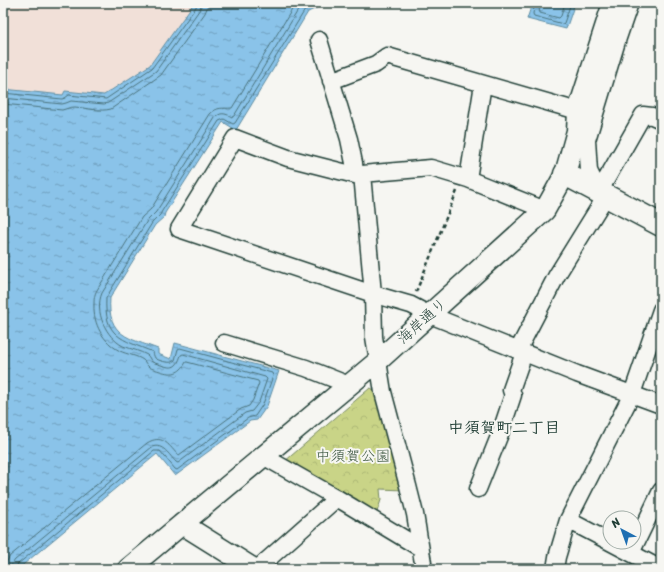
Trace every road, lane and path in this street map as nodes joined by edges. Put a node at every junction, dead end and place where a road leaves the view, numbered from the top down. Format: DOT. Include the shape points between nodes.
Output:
graph roads {
  1 [pos="613,3"];
  2 [pos="630,3"];
  3 [pos="319,40"];
  4 [pos="331,81"];
  5 [pos="483,84"];
  6 [pos="578,111"];
  7 [pos="661,120"];
  8 [pos="359,174"];
  9 [pos="565,174"];
  10 [pos="465,178"];
  11 [pos="603,194"];
  12 [pos="544,210"];
  13 [pos="661,226"];
  14 [pos="373,294"];
  15 [pos="411,305"];
  16 [pos="661,310"];
  17 [pos="430,315"];
  18 [pos="224,343"];
  19 [pos="521,351"];
  20 [pos="378,361"];
  21 [pos="349,385"];
  22 [pos="632,394"];
  23 [pos="661,405"];
  24 [pos="263,456"];
  25 [pos="478,489"];
  26 [pos="661,491"];
  27 [pos="337,498"];
  28 [pos="568,520"];
  29 [pos="182,524"];
  30 [pos="602,538"];
  31 [pos="420,548"];
  32 [pos="625,550"];
  33 [pos="631,553"];
  34 [pos="128,569"];
  35 [pos="256,569"];
  36 [pos="423,569"];
  37 [pos="555,569"];
  38 [pos="661,569"];
  1 -- 6 [label="street, 海岸通り"];
  2 -- 11 [label="street" via="587,140 589,171"];
  3 -- 4 [label="street"];
  4 -- 5 [label="street" via="376,64 387,56"];
  4 -- 8 [label="street"];
  5 -- 6 [label="street"];
  5 -- 10 [label="street"];
  6 -- 9 [label="street, 海岸通り" via="577,131"];
  7 -- 11 [label="street" via="643,115"];
  8 -- 10 [label="street" via="430,168"];
  8 -- 14 [label="street"];
  8 -- 14 [label="street" via="288,158 235,138 179,229"];
  9 -- 11 [label="main road"];
  9 -- 12 [label="street, 海岸通り"];
  10 -- 12 [label="street"];
  10 -- 15 [label="path"];
  11 -- 13 [label="main road"];
  11 -- 19 [label="street" via="557,275"];
  12 -- 17 [label="street, 海岸通り"];
  14 -- 15 [label="street"];
  14 -- 20 [label="street" via="374,337"];
  15 -- 17 [label="street"];
  16 -- 22 [label="street"];
  17 -- 19 [label="street"];
  17 -- 20 [label="street, 海岸通り"];
  18 -- 21 [label="street" via="306,368"];
  19 -- 22 [label="street"];
  19 -- 25 [label="street" via="511,390 513,395"];
  20 -- 21 [label="street, 海岸通り"];
  20 -- 31 [label="street" via="383,392 415,514"];
  21 -- 24 [label="street, 海岸通り"];
  22 -- 23 [label="street"];
  22 -- 28 [label="street"];
  24 -- 27 [label="street"];
  24 -- 29 [label="street, 海岸通り"];
  26 -- 33 [label="street"];
  27 -- 31 [label="street"];
  27 -- 35 [label="street"];
  28 -- 30 [label="street"];
  28 -- 37 [label="street"];
  29 -- 34 [label="street, 海岸通り"];
  29 -- 35 [label="street"];
  31 -- 36 [label="street"];
  32 -- 33 [label="street"];
  33 -- 38 [label="street"];
}
